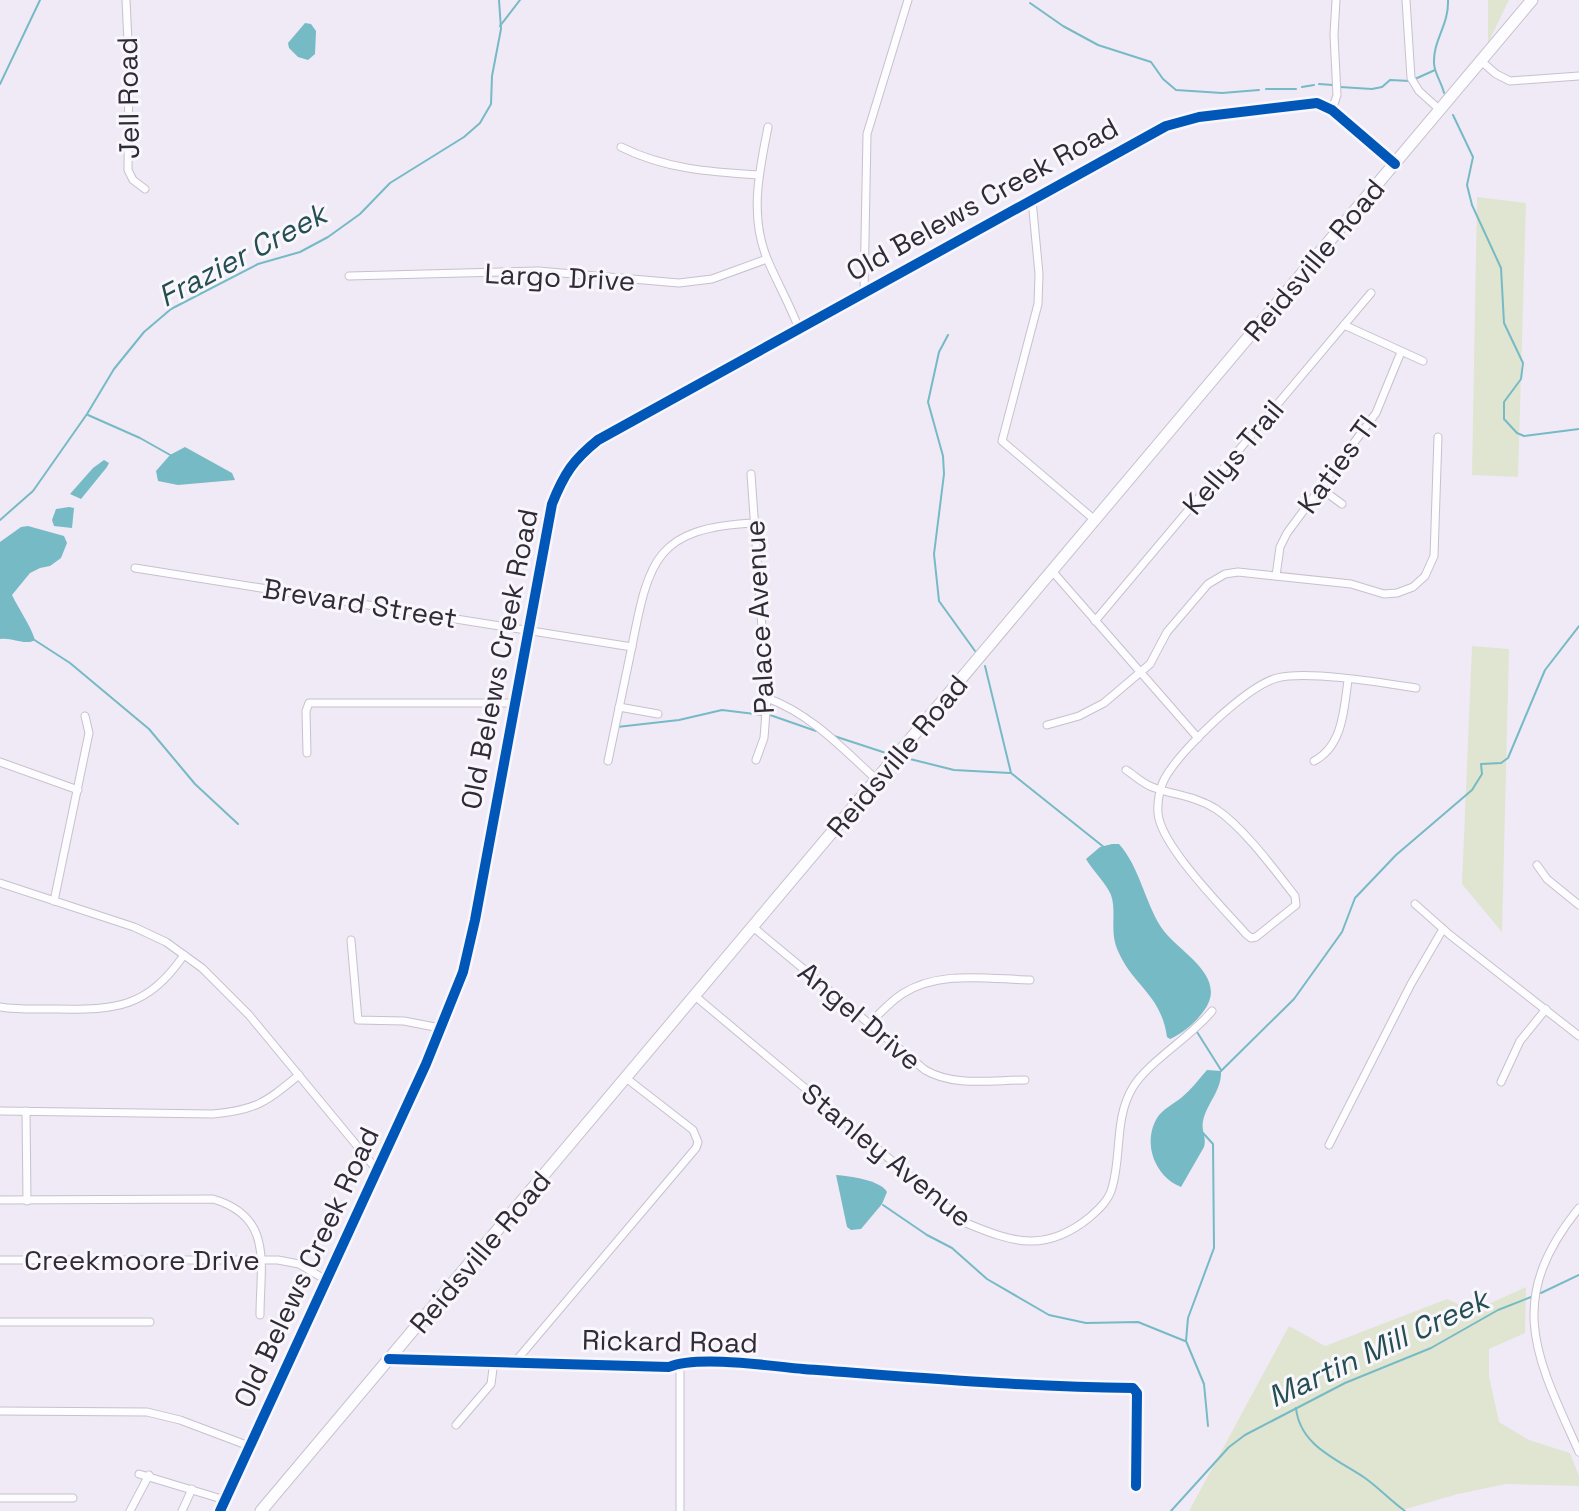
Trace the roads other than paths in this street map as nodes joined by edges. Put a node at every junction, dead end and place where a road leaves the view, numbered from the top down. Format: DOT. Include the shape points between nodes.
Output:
graph roads {
  1 [pos="126,0"];
  2 [pos="908,0"];
  3 [pos="1336,0"];
  4 [pos="1406,0"];
  5 [pos="1532,0"];
  6 [pos="1481,61"];
  7 [pos="1579,76"];
  8 [pos="1332,110"];
  9 [pos="1440,110"];
  10 [pos="768,127"];
  11 [pos="621,147"];
  12 [pos="1395,164"];
  13 [pos="759,175"];
  14 [pos="145,189"];
  15 [pos="1032,200"];
  16 [pos="767,259"];
  17 [pos="349,276"];
  18 [pos="864,292"];
  19 [pos="1371,293"];
  20 [pos="1344,325"];
  21 [pos="799,329"];
  22 [pos="1401,352"];
  23 [pos="1423,361"];
  24 [pos="1438,437"];
  25 [pos="751,474"];
  26 [pos="1320,488"];
  27 [pos="1342,504"];
  28 [pos="1096,521"];
  29 [pos="754,523"];
  30 [pos="135,568"];
  31 [pos="1053,572"];
  32 [pos="1276,576"];
  33 [pos="1095,621"];
  34 [pos="528,629"];
  35 [pos="632,647"];
  36 [pos="1140,672"];
  37 [pos="1348,680"];
  38 [pos="1416,688"];
  39 [pos="767,698"];
  40 [pos="514,703"];
  41 [pos="619,707"];
  42 [pos="658,714"];
  43 [pos="85,716"];
  44 [pos="1047,725"];
  45 [pos="1198,738"];
  46 [pos="307,753"];
  47 [pos="756,760"];
  48 [pos="608,761"];
  49 [pos="1314,761"];
  50 [pos="0,762"];
  51 [pos="1126,770"];
  52 [pos="877,780"];
  53 [pos="1161,788"];
  54 [pos="78,790"];
  55 [pos="1537,865"];
  56 [pos="0,883"];
  57 [pos="54,901"];
  58 [pos="1415,904"];
  59 [pos="1579,905"];
  60 [pos="753,927"];
  61 [pos="1443,929"];
  62 [pos="351,940"];
  63 [pos="184,955"];
  64 [pos="1030,980"];
  65 [pos="695,996"];
  66 [pos="0,1007"];
  67 [pos="1546,1009"];
  68 [pos="1212,1011"];
  69 [pos="870,1023"];
  70 [pos="440,1028"];
  71 [pos="1579,1036"];
  72 [pos="299,1075"];
  73 [pos="626,1078"];
  74 [pos="1025,1080"];
  75 [pos="1501,1082"];
  76 [pos="0,1111"];
  77 [pos="26,1111"];
  78 [pos="1329,1145"];
  79 [pos="377,1170"];
  80 [pos="0,1200"];
  81 [pos="27,1201"];
  82 [pos="1579,1208"];
  83 [pos="0,1260"];
  84 [pos="260,1261"];
  85 [pos="326,1280"];
  86 [pos="260,1315"];
  87 [pos="0,1322"];
  88 [pos="150,1322"];
  89 [pos="389,1359"];
  90 [pos="494,1361"];
  91 [pos="515,1362"];
  92 [pos="680,1362"];
  93 [pos="0,1411"];
  94 [pos="456,1425"];
  95 [pos="249,1446"];
  96 [pos="1579,1452"];
  97 [pos="139,1474"];
  98 [pos="149,1475"];
  99 [pos="1136,1486"];
  100 [pos="192,1489"];
  101 [pos="0,1498"];
  102 [pos="73,1498"];
  103 [pos="225,1500"];
  104 [pos="130,1511"];
  105 [pos="182,1511"];
  106 [pos="220,1511"];
  107 [pos="261,1511"];
  108 [pos="680,1511"];
  1 -- 14 [label="street, Jell Road" via="128,170"];
  2 -- 18 [label="street" via="867,134"];
  3 -- 8 [label="street" via="1337,95"];
  4 -- 9 [label="street" via="1411,78"];
  5 -- 6 [label="highway, Reidsville Road"];
  6 -- 7 [label="street" via="1510,81"];
  6 -- 9 [label="highway, Reidsville Road"];
  8 -- 12 [label="street"];
  8 -- 15 [label="street, Old Belews Creek Road" via="1308,102 1174,123"];
  9 -- 12 [label="highway, Reidsville Road"];
  10 -- 13 [label="street"];
  11 -- 13 [label="street" via="682,168"];
  12 -- 28 [label="highway, Reidsville Road"];
  13 -- 16 [label="street" via="756,207"];
  15 -- 18 [label="street, Old Belews Creek Road"];
  15 -- 28 [label="street" via="1038,304 1002,441"];
  16 -- 17 [label="street, Largo Drive" via="712,279 679,283 538,271"];
  16 -- 21 [label="street"];
  18 -- 21 [label="street, Old Belews Creek Road"];
  19 -- 20 [label="street, Kellys Trail"];
  20 -- 22 [label="street"];
  20 -- 33 [label="street, Kellys Trail"];
  21 -- 34 [label="street, Old Belews Creek Road" via="598,440 577,457 552,504"];
  22 -- 23 [label="street"];
  22 -- 26 [label="street, Katies Tl" via="1376,413"];
  24 -- 32 [label="street" via="1435,550 1430,569 1419,582 1384,594 1351,584"];
  25 -- 29 [label="street, Palace Avenue"];
  26 -- 27 [label="street"];
  26 -- 32 [label="street, Katies Tl" via="1283,540"];
  28 -- 31 [label="highway, Reidsville Road"];
  29 -- 35 [label="street" via="706,527 664,551 643,590"];
  29 -- 39 [label="street, Palace Avenue"];
  30 -- 34 [label="street, Brevard Street"];
  31 -- 33 [label="street"];
  31 -- 52 [label="highway, Reidsville Road"];
  32 -- 36 [label="street" via="1238,572 1213,580"];
  33 -- 36 [label="street"];
  34 -- 35 [label="street, Brevard Street"];
  34 -- 40 [label="street, Old Belews Creek Road"];
  35 -- 41 [label="street"];
  36 -- 44 [label="street" via="1094,710"];
  36 -- 45 [label="street"];
  37 -- 38 [label="street"];
  37 -- 45 [label="street" via="1278,678 1246,694"];
  37 -- 49 [label="street" via="1338,735"];
  39 -- 47 [label="street, Palace Avenue" via="764,738"];
  39 -- 52 [label="street" via="814,723"];
  40 -- 46 [label="street" via="309,703"];
  40 -- 70 [label="street, Old Belews Creek Road" via="474,925 463,972"];
  41 -- 42 [label="street"];
  41 -- 48 [label="street"];
  43 -- 54 [label="street" via="89,733"];
  45 -- 53 [label="street"];
  50 -- 54 [label="street"];
  51 -- 53 [label="street"];
  52 -- 60 [label="highway, Reidsville Road"];
  53 -- 53 [label="street" via="1217,810 1287,886 1296,905 1256,937 1246,934 1167,841 1158,814"];
  54 -- 57 [label="street"];
  55 -- 59 [label="street"];
  56 -- 57 [label="street"];
  57 -- 63 [label="street" via="134,927"];
  58 -- 61 [label="street"];
  60 -- 65 [label="highway, Reidsville Road"];
  60 -- 69 [label="street, Angel Drive"];
  61 -- 67 [label="street"];
  61 -- 78 [label="street"];
  62 -- 70 [label="street" via="358,1020"];
  63 -- 66 [label="street" via="168,978 128,1004 101,1010"];
  63 -- 72 [label="street" via="249,1015"];
  64 -- 69 [label="street" via="928,982 894,999"];
  65 -- 68 [label="street, Stanley Avenue" via="966,1223 1031,1242 1069,1232 1102,1205 1112,1191 1121,1116 1133,1087"];
  65 -- 73 [label="highway, Reidsville Road"];
  67 -- 71 [label="street"];
  67 -- 75 [label="street" via="1520,1041"];
  69 -- 74 [label="street, Angel Drive" via="936,1077"];
  70 -- 79 [label="street, Old Belews Creek Road"];
  72 -- 77 [label="street" via="269,1100 239,1112"];
  72 -- 79 [label="street"];
  73 -- 89 [label="highway, Reidsville Road"];
  73 -- 91 [label="street" via="693,1130 696,1148"];
  76 -- 77 [label="street"];
  77 -- 81 [label="street"];
  79 -- 85 [label="street, Old Belews Creek Road"];
  80 -- 81 [label="street"];
  81 -- 84 [label="street" via="213,1199 233,1205 253,1223"];
  82 -- 96 [label="street" via="1559,1233 1541,1271 1534,1323 1539,1359"];
  83 -- 84 [label="street, Creekmoore Drive"];
  84 -- 85 [label="street, Creekmoore Drive" via="299,1264"];
  84 -- 86 [label="street"];
  85 -- 95 [label="street, Old Belews Creek Road"];
  87 -- 88 [label="street"];
  89 -- 90 [label="street, Rickard Road"];
  89 -- 107 [label="highway, Reidsville Road"];
  90 -- 91 [label="street, Rickard Road"];
  90 -- 94 [label="street" via="491,1384"];
  91 -- 92 [label="street, Rickard Road" via="669,1367"];
  92 -- 99 [label="street, Rickard Road" via="1133,1388"];
  92 -- 108 [label="street"];
  93 -- 95 [label="street" via="147,1412"];
  95 -- 103 [label="street, Old Belews Creek Road"];
  97 -- 98 [label="street"];
  98 -- 100 [label="street"];
  98 -- 104 [label="street"];
  100 -- 103 [label="street"];
  100 -- 105 [label="street"];
  101 -- 102 [label="street"];
  103 -- 106 [label="street, Old Belews Creek Road"];
}
